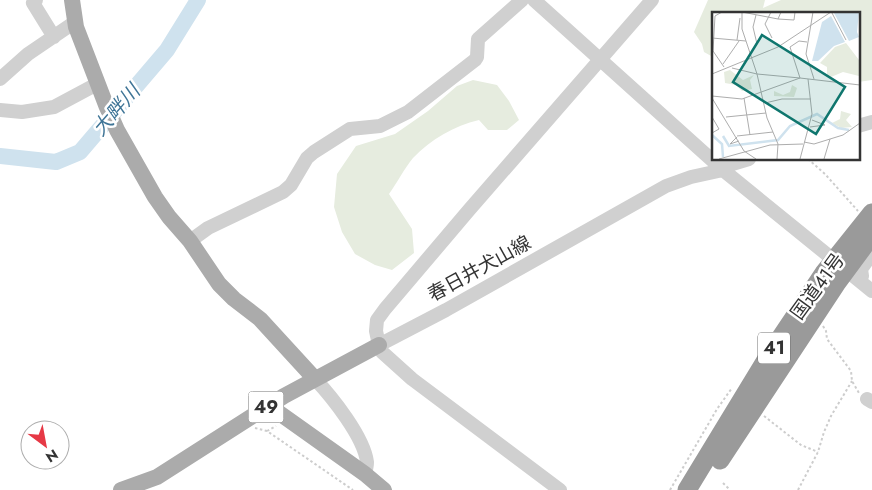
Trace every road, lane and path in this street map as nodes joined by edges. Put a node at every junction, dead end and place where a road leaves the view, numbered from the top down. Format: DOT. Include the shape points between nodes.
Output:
graph roads {
  1 [pos="36,0"];
  2 [pos="72,0"];
  3 [pos="522,0"];
  4 [pos="534,0"];
  5 [pos="652,0"];
  6 [pos="75,22"];
  7 [pos="54,36"];
  8 [pos="600,60"];
  9 [pos="0,79"];
  10 [pos="97,84"];
  11 [pos="0,110"];
  12 [pos="745,160"];
  13 [pos="809,160"];
  14 [pos="723,170"];
  15 [pos="866,213"];
  16 [pos="872,235"];
  17 [pos="190,241"];
  18 [pos="872,254"];
  19 [pos="847,270"];
  20 [pos="872,290"];
  21 [pos="821,324"];
  22 [pos="379,345"];
  23 [pos="771,352"];
  24 [pos="315,379"];
  25 [pos="852,381"];
  26 [pos="869,401"];
  27 [pos="264,408"];
  28 [pos="763,414"];
  29 [pos="242,423"];
  30 [pos="818,452"];
  31 [pos="365,474"];
  32 [pos="708,486"];
  33 [pos="121,490"];
  34 [pos="353,490"];
  35 [pos="371,490"];
  36 [pos="384,490"];
  37 [pos="560,490"];
  38 [pos="678,490"];
  39 [pos="687,490"];
  40 [pos="730,490"];
  41 [pos="798,490"];
  1 -- 7 [label="street" via="33,3"];
  2 -- 6 [label="main road"];
  3 -- 17 [label="street" via="478,39 475,60 421,103 380,126 350,129 307,158 283,192 208,228"];
  4 -- 8 [label="street"];
  5 -- 8 [label="street"];
  6 -- 7 [label="street"];
  6 -- 10 [label="main road"];
  7 -- 9 [label="street"];
  8 -- 14 [label="street"];
  8 -- 22 [label="street" via="380,316 376,331"];
  10 -- 11 [label="street" via="54,107 22,112"];
  10 -- 17 [label="main road" via="117,130 155,197"];
  12 -- 14 [label="street, 春日井犬山線"];
  13 -- 15 [label="path"];
  14 -- 19 [label="street"];
  14 -- 22 [label="street, 春日井犬山線 / 49" via="666,186"];
  15 -- 19 [label="highway, 国道41号 / 41"];
  16 -- 19 [label="highway, 国道41号 / 41"];
  17 -- 24 [label="main road" via="218,284 260,319"];
  18 -- 19 [label="street" via="861,269 862,276"];
  19 -- 20 [label="street"];
  19 -- 23 [label="highway, 国道41号 / 41" via="824,273"];
  19 -- 32 [label="highway, 国道41号 / 41"];
  21 -- 25 [label="path" via="827,339 851,371"];
  22 -- 24 [label="main road, 春日井犬山線 / 49"];
  22 -- 37 [label="street" via="382,352 412,379"];
  23 -- 38 [label="highway" via="743,384"];
  23 -- 39 [label="highway, 国道41号 / 41"];
  24 -- 27 [label="main road, 春日井犬山線 / 49"];
  24 -- 31 [label="street" via="335,402 356,435 367,464"];
  25 -- 26 [label="path" via="858,392"];
  25 -- 30 [label="path" via="831,416"];
  27 -- 29 [label="main road, 春日井犬山線 / 49"];
  27 -- 31 [label="main road"];
  27 -- 35 [label="main road"];
  28 -- 30 [label="path" via="801,445"];
  29 -- 33 [label="main road, 春日井犬山線 / 49" via="157,477"];
  29 -- 34 [label="path" via="268,431"];
  30 -- 41 [label="path"];
  31 -- 36 [label="main road"];
  32 -- 40 [label="path"];
}
